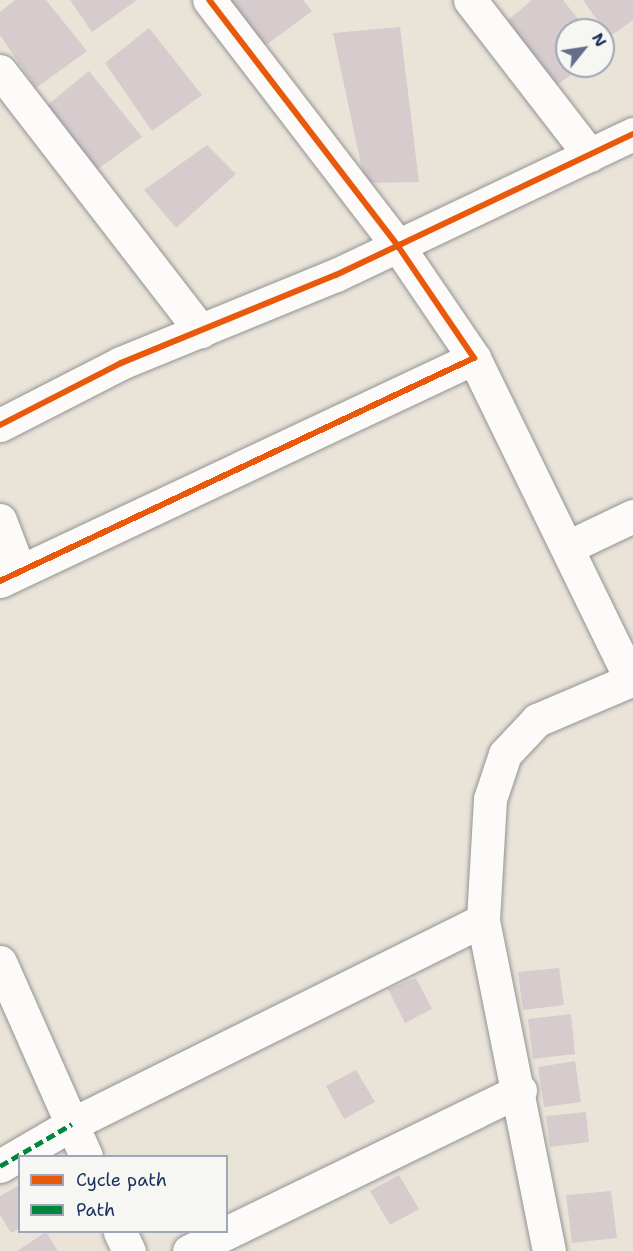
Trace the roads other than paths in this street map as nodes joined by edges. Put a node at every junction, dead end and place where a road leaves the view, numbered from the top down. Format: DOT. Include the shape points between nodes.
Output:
graph roads {
  1 [pos="209,0"];
  2 [pos="470,0"];
  3 [pos="0,71"];
  4 [pos="633,134"];
  5 [pos="590,155"];
  6 [pos="398,246"];
  7 [pos="201,331"];
  8 [pos="474,358"];
  9 [pos="0,425"];
  10 [pos="633,516"];
  11 [pos="0,520"];
  12 [pos="568,547"];
  13 [pos="10,575"];
  14 [pos="632,680"];
  15 [pos="483,920"];
  16 [pos="0,962"];
  17 [pos="520,1090"];
  18 [pos="72,1124"];
  19 [pos="19,1155"];
  20 [pos="86,1155"];
  21 [pos="18,1156"];
  22 [pos="0,1166"];
  23 [pos="228,1232"];
  24 [pos="120,1233"];
  25 [pos="226,1233"];
  26 [pos="547,1250"];
  27 [pos="129,1251"];
  28 [pos="189,1251"];
  1 -- 6 [label="street"];
  2 -- 5 [label="street"];
  3 -- 7 [label="street"];
  4 -- 5 [label="street"];
  5 -- 6 [label="street"];
  6 -- 7 [label="street"];
  6 -- 8 [label="street"];
  7 -- 9 [label="street" via="121,363"];
  8 -- 12 [label="street"];
  8 -- 13 [label="street"];
  10 -- 12 [label="street"];
  11 -- 13 [label="street"];
  12 -- 14 [label="street"];
  14 -- 15 [label="street" via="537,720 505,754 490,799"];
  15 -- 17 [label="street"];
  15 -- 18 [label="street"];
  16 -- 18 [label="street"];
  17 -- 23 [label="street"];
  17 -- 26 [label="street"];
  18 -- 19 [label="street"];
  18 -- 20 [label="street"];
  21 -- 22 [label="street"];
  24 -- 27 [label="street"];
  25 -- 28 [label="street"];
}
